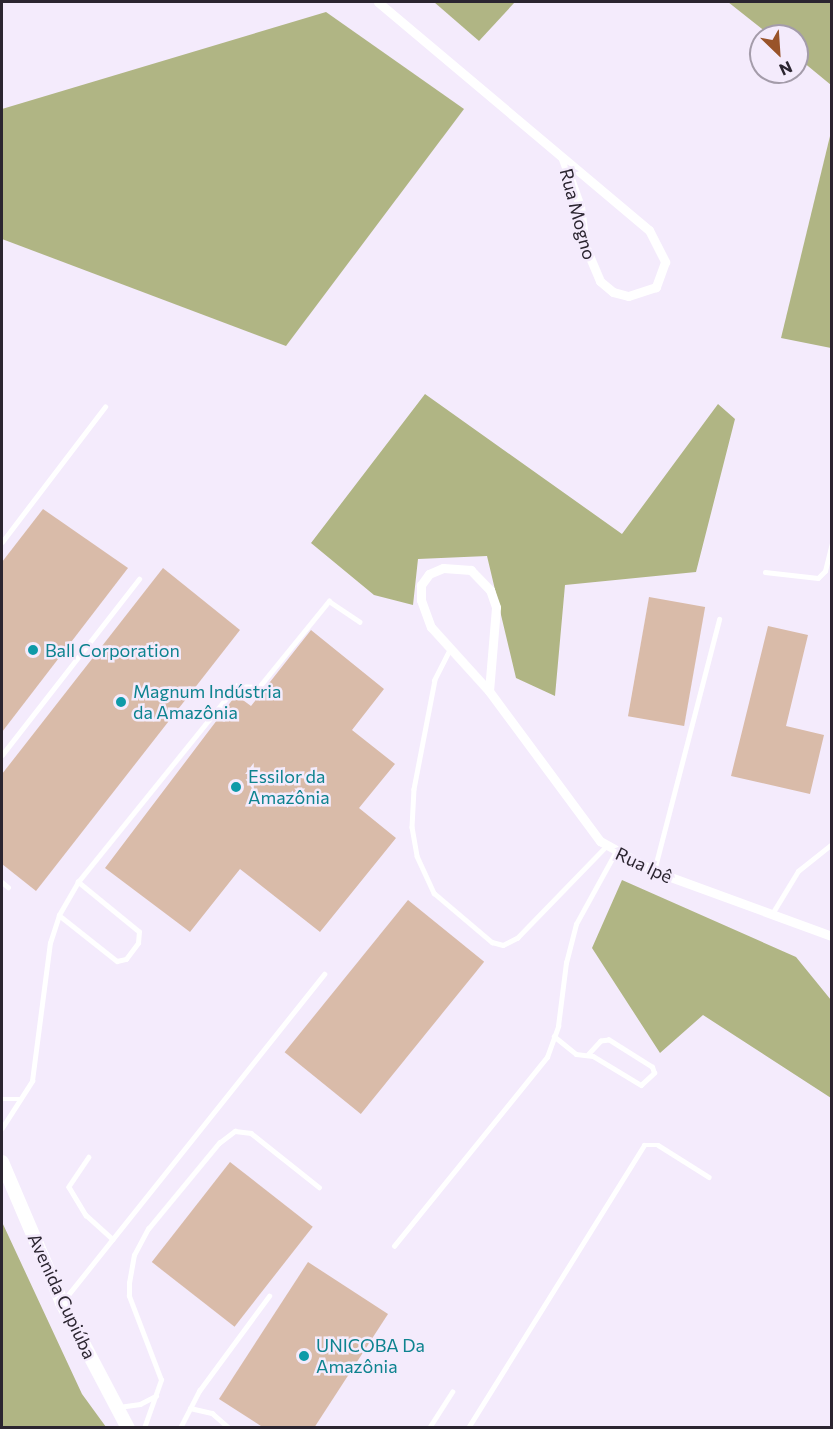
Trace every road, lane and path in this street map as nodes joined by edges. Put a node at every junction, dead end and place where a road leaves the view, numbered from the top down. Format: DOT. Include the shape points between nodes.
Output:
graph roads {
  1 [pos="378,2"];
  2 [pos="563,159"];
  3 [pos="105,407"];
  4 [pos="2,542"];
  5 [pos="831,543"];
  6 [pos="765,572"];
  7 [pos="139,579"];
  8 [pos="719,619"];
  9 [pos="360,622"];
  10 [pos="450,650"];
  11 [pos="489,692"];
  12 [pos="2,754"];
  13 [pos="831,844"];
  14 [pos="606,846"];
  15 [pos="615,853"];
  16 [pos="654,871"];
  17 [pos="2,882"];
  18 [pos="78,882"];
  19 [pos="8,888"];
  20 [pos="59,915"];
  21 [pos="771,917"];
  22 [pos="831,936"];
  23 [pos="324,974"];
  24 [pos="554,1036"];
  25 [pos="589,1054"];
  26 [pos="2,1099"];
  27 [pos="21,1099"];
  28 [pos="2,1128"];
  29 [pos="89,1157"];
  30 [pos="2,1165"];
  31 [pos="709,1177"];
  32 [pos="319,1187"];
  33 [pos="113,1239"];
  34 [pos="394,1245"];
  35 [pos="269,1296"];
  36 [pos="62,1303"];
  37 [pos="452,1392"];
  38 [pos="156,1396"];
  39 [pos="116,1407"];
  40 [pos="190,1408"];
  41 [pos="128,1428"];
  42 [pos="144,1428"];
  43 [pos="180,1428"];
  44 [pos="229,1428"];
  45 [pos="429,1428"];
  46 [pos="468,1428"];
  1 -- 2 [label="street, Rua Mogno"];
  2 -- 2 [label="street, Rua Mogno" via="649,230 665,262 656,287 628,296 613,292 600,281 585,246 580,206"];
  3 -- 4 [label="lane"];
  5 -- 6 [label="lane" via="825,571 818,578"];
  7 -- 12 [label="lane"];
  8 -- 16 [label="lane"];
  9 -- 18 [label="lane" via="330,601 259,687 236,686"];
  10 -- 11 [label="street, Rua Ipê"];
  10 -- 11 [label="street, Rua Ipê" via="426,617 421,585 429,574 457,566 480,577 496,607 497,634"];
  10 -- 14 [label="lane" via="435,680 414,789 412,827 417,856 434,893 492,942 503,945 517,938"];
  11 -- 14 [label="street, Rua Ipê" via="582,823"];
  13 -- 21 [label="lane" via="798,871"];
  14 -- 15 [label="street, Rua Ipê"];
  15 -- 16 [label="street, Rua Ipê"];
  15 -- 24 [label="lane" via="576,924"];
  16 -- 21 [label="street, Rua Ipê"];
  17 -- 19 [label="lane"];
  18 -- 20 [label="lane"];
  18 -- 20 [label="lane" via="139,932 138,944 126,959 117,961"];
  20 -- 27 [label="lane" via="50,943 35,1066"];
  21 -- 22 [label="street, Rua Ipê"];
  23 -- 33 [label="lane"];
  24 -- 25 [label="lane" via="576,1054"];
  24 -- 34 [label="lane" via="547,1057 518,1097"];
  25 -- 25 [label="lane" via="600,1041 609,1040 652,1067 654,1073 641,1085"];
  26 -- 27 [label="lane"];
  27 -- 28 [label="lane"];
  29 -- 33 [label="lane" via="69,1187 86,1215"];
  30 -- 36 [label="street, Avenida Cupiúba"];
  31 -- 46 [label="lane" via="658,1145 648,1143 641,1149"];
  32 -- 38 [label="lane" via="251,1133 241,1130 219,1143 148,1229 134,1255 129,1296 159,1373"];
  33 -- 36 [label="lane"];
  35 -- 40 [label="lane" via="225,1353"];
  36 -- 39 [label="street, Avenida Cupiúba"];
  37 -- 45 [label="lane"];
  38 -- 39 [label="lane" via="140,1404"];
  38 -- 42 [label="lane"];
  39 -- 41 [label="street, Avenida Cupiúba"];
  40 -- 43 [label="lane"];
  40 -- 44 [label="lane" via="212,1413"];
}
